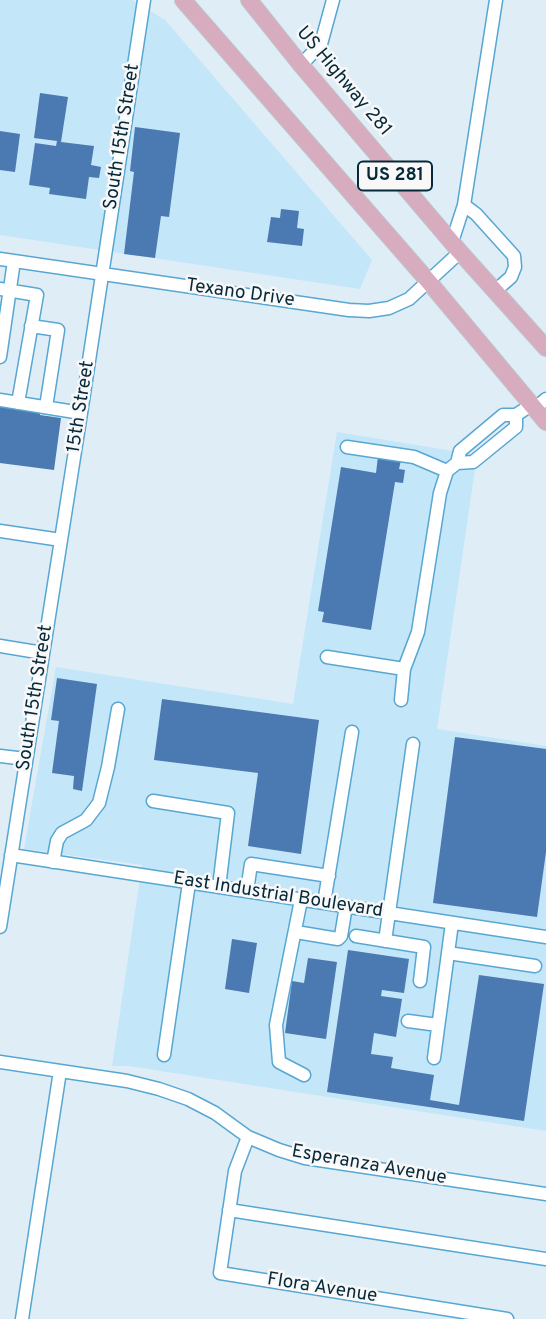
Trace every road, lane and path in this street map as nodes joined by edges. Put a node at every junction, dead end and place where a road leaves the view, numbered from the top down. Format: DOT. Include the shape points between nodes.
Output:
graph roads {
  1 [pos="144,0"];
  2 [pos="172,0"];
  3 [pos="183,0"];
  4 [pos="249,0"];
  5 [pos="333,0"];
  6 [pos="496,0"];
  7 [pos="212,32"];
  8 [pos="301,65"];
  9 [pos="464,205"];
  10 [pos="456,247"];
  11 [pos="0,259"];
  12 [pos="14,261"];
  13 [pos="103,274"];
  14 [pos="429,282"];
  15 [pos="5,290"];
  16 [pos="495,291"];
  17 [pos="31,326"];
  18 [pos="546,348"];
  19 [pos="0,357"];
  20 [pos="0,400"];
  21 [pos="18,403"];
  22 [pos="537,404"];
  23 [pos="46,407"];
  24 [pos="81,413"];
  25 [pos="546,422"];
  26 [pos="347,447"];
  27 [pos="452,467"];
  28 [pos="0,531"];
  29 [pos="61,540"];
  30 [pos="0,646"];
  31 [pos="43,653"];
  32 [pos="327,657"];
  33 [pos="404,669"];
  34 [pos="401,700"];
  35 [pos="118,709"];
  36 [pos="352,732"];
  37 [pos="413,744"];
  38 [pos="0,756"];
  39 [pos="26,760"];
  40 [pos="153,801"];
  41 [pos="11,855"];
  42 [pos="53,862"];
  43 [pos="329,876"];
  44 [pos="189,883"];
  45 [pos="219,887"];
  46 [pos="247,891"];
  47 [pos="302,900"];
  48 [pos="324,903"];
  49 [pos="346,906"];
  50 [pos="388,913"];
  51 [pos="452,923"];
  52 [pos="0,927"];
  53 [pos="296,932"];
  54 [pos="356,936"];
  55 [pos="546,937"];
  56 [pos="384,940"];
  57 [pos="448,953"];
  58 [pos="535,967"];
  59 [pos="420,981"];
  60 [pos="408,1021"];
  61 [pos="438,1025"];
  62 [pos="164,1055"];
  63 [pos="434,1058"];
  64 [pos="0,1062"];
  65 [pos="60,1071"];
  66 [pos="304,1075"];
  67 [pos="248,1137"];
  68 [pos="546,1194"];
  69 [pos="229,1210"];
  70 [pos="546,1259"];
  71 [pos="22,1319"];
  72 [pos="507,1319"];
  1 -- 13 [label="street, South 15th Street"];
  2 -- 7 [label="main road, US 281"];
  3 -- 7 [label="main road"];
  4 -- 8 [label="main road, US Highway 281 / US 281"];
  5 -- 8 [label="street" via="321,44"];
  6 -- 9 [label="street"];
  7 -- 14 [label="main road, US 281"];
  8 -- 10 [label="main road, US Highway 281 / US 281"];
  9 -- 10 [label="street"];
  9 -- 16 [label="street" via="514,256 511,276"];
  10 -- 14 [label="street, Texano Drive"];
  10 -- 16 [label="main road, US Highway 281 / US 281"];
  11 -- 12 [label="street, Texano Drive"];
  12 -- 13 [label="street, Texano Drive"];
  12 -- 15 [label="street"];
  13 -- 14 [label="street, Texano Drive" via="369,311 409,299"];
  13 -- 24 [label="street, 15th Street"];
  14 -- 22 [label="main road, US 281"];
  15 -- 17 [label="street" via="37,295"];
  15 -- 19 [label="street"];
  16 -- 18 [label="main road, US Highway 281 / US 281"];
  17 -- 21 [label="street"];
  17 -- 23 [label="street" via="58,330"];
  20 -- 21 [label="street"];
  21 -- 23 [label="street"];
  22 -- 25 [label="main road, US 281"];
  22 -- 27 [label="street" via="516,415 503,415 460,451"];
  23 -- 24 [label="street"];
  24 -- 29 [label="street, 15th Street"];
  26 -- 27 [label="street"];
  27 -- 33 [label="street" via="440,493 418,632"];
  28 -- 29 [label="street"];
  29 -- 31 [label="street, South 15th Street"];
  30 -- 31 [label="street"];
  31 -- 39 [label="street, South 15th Street"];
  32 -- 33 [label="street"];
  33 -- 34 [label="street"];
  35 -- 42 [label="street" via="99,803 86,820 59,836"];
  36 -- 43 [label="street"];
  37 -- 50 [label="street"];
  38 -- 39 [label="street"];
  39 -- 41 [label="street, South 15th Street"];
  40 -- 45 [label="street" via="228,813"];
  41 -- 42 [label="street, East Industrial Boulevard"];
  41 -- 52 [label="street"];
  42 -- 44 [label="street, East Industrial Boulevard"];
  43 -- 46 [label="street" via="251,864"];
  43 -- 48 [label="street"];
  44 -- 45 [label="street, East Industrial Boulevard"];
  44 -- 62 [label="street"];
  45 -- 46 [label="street, East Industrial Boulevard"];
  46 -- 47 [label="street, East Industrial Boulevard"];
  47 -- 48 [label="street, East Industrial Boulevard"];
  47 -- 53 [label="street"];
  48 -- 49 [label="street, East Industrial Boulevard"];
  49 -- 50 [label="street, East Industrial Boulevard"];
  49 -- 53 [label="street" via="338,939"];
  50 -- 51 [label="street, East Industrial Boulevard"];
  50 -- 56 [label="street"];
  51 -- 55 [label="street, East Industrial Boulevard"];
  51 -- 57 [label="street"];
  53 -- 66 [label="street" via="276,1025 279,1062"];
  54 -- 56 [label="street"];
  56 -- 59 [label="street" via="424,947"];
  57 -- 58 [label="street"];
  57 -- 61 [label="street"];
  60 -- 61 [label="street"];
  61 -- 63 [label="street"];
  64 -- 65 [label="street, Esperanza Avenue"];
  65 -- 67 [label="street, Esperanza Avenue" via="127,1081 188,1099"];
  65 -- 71 [label="street"];
  67 -- 68 [label="street, Esperanza Avenue" via="304,1158"];
  67 -- 69 [label="street" via="235,1171"];
  69 -- 70 [label="street"];
  69 -- 72 [label="street, Flora Avenue" via="220,1273"];
}
